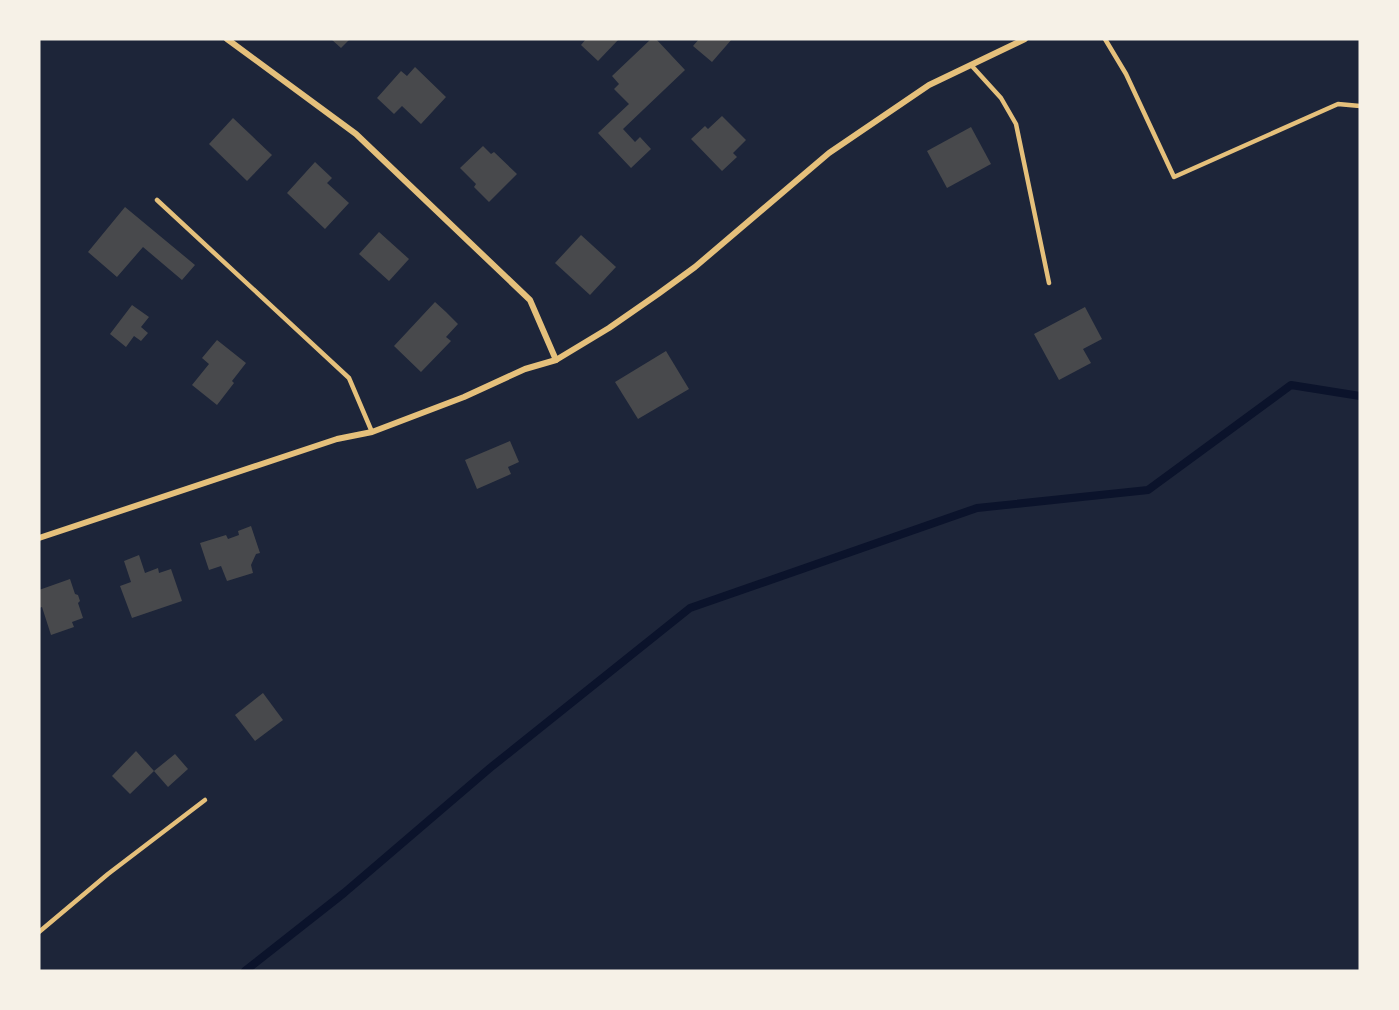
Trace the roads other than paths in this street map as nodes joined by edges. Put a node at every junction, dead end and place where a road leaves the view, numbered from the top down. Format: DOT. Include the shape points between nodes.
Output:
graph roads {
  1 [pos="227,39"];
  2 [pos="1025,39"];
  3 [pos="1105,39"];
  4 [pos="971,65"];
  5 [pos="1360,106"];
  6 [pos="157,200"];
  7 [pos="1049,283"];
  8 [pos="556,360"];
  9 [pos="372,432"];
  10 [pos="39,538"];
  11 [pos="205,800"];
  12 [pos="39,932"];
  1 -- 8 [label="street" via="356,134 530,300"];
  2 -- 4 [label="street"];
  3 -- 5 [label="lane" via="1126,74 1174,177 1338,104"];
  4 -- 7 [label="lane" via="1001,98 1016,124"];
  4 -- 8 [label="street" via="929,85 829,153 695,267"];
  6 -- 9 [label="lane" via="349,378"];
  8 -- 9 [label="street"];
  9 -- 10 [label="street" via="337,439"];
  11 -- 12 [label="lane"];
}
